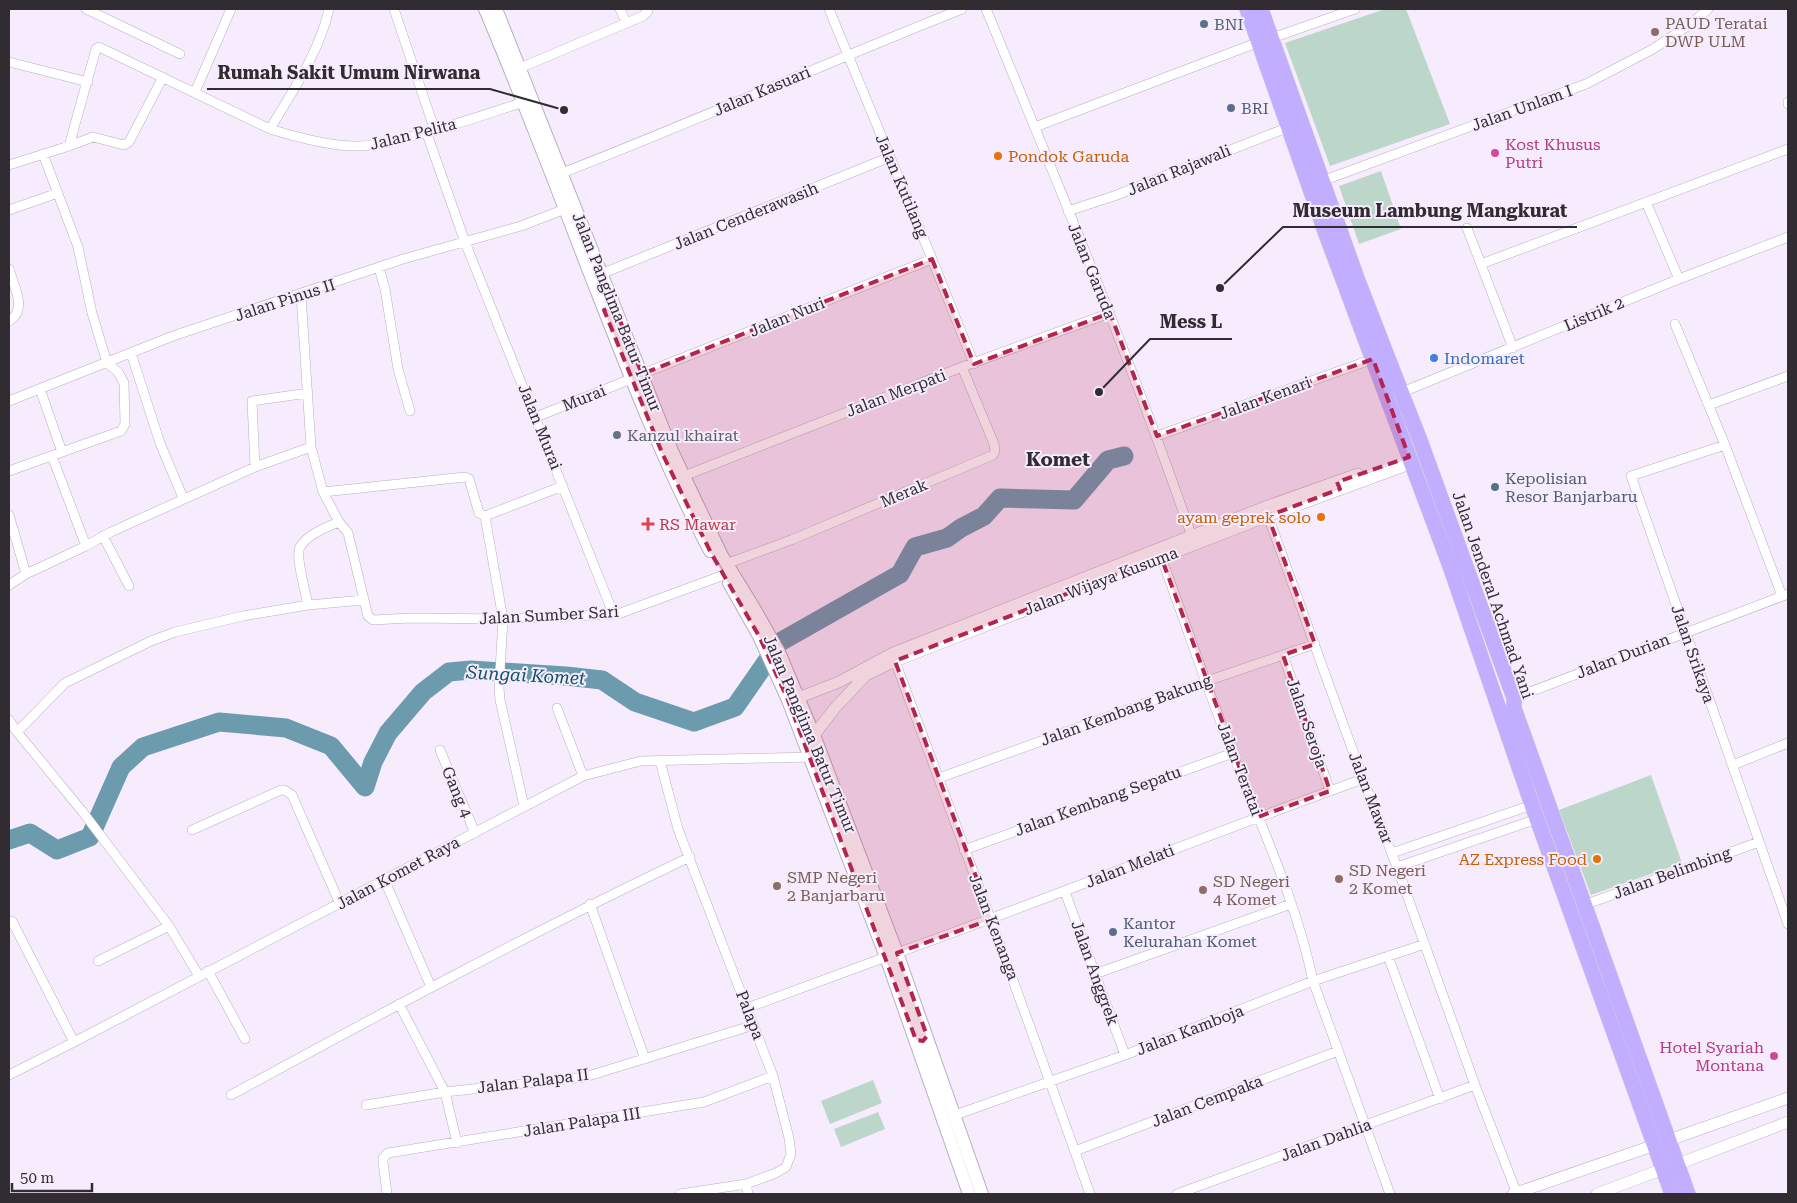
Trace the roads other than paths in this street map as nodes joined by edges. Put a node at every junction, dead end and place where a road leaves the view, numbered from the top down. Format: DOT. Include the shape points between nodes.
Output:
graph roads {
  1 [pos="86,9"];
  2 [pos="231,9"];
  3 [pos="329,9"];
  4 [pos="394,9"];
  5 [pos="485,9"];
  6 [pos="496,9"];
  7 [pos="620,9"];
  8 [pos="648,9"];
  9 [pos="828,9"];
  10 [pos="962,9"];
  11 [pos="986,9"];
  12 [pos="1247,9"];
  13 [pos="1261,9"];
  14 [pos="1355,9"];
  15 [pos="1708,9"];
  16 [pos="626,22"];
  17 [pos="1266,40"];
  18 [pos="180,54"];
  19 [pos="848,55"];
  20 [pos="9,62"];
  21 [pos="520,68"];
  22 [pos="163,77"];
  23 [pos="88,82"];
  24 [pos="195,92"];
  25 [pos="524,102"];
  26 [pos="1035,127"];
  27 [pos="1289,127"];
  28 [pos="270,129"];
  29 [pos="431,132"];
  30 [pos="69,146"];
  31 [pos="1788,149"];
  32 [pos="44,154"];
  33 [pos="890,157"];
  34 [pos="9,165"];
  35 [pos="562,174"];
  36 [pos="1322,181"];
  37 [pos="58,193"];
  38 [pos="1646,202"];
  39 [pos="565,209"];
  40 [pos="9,210"];
  41 [pos="1068,211"];
  42 [pos="1328,218"];
  43 [pos="1467,228"];
  44 [pos="1788,236"];
  45 [pos="465,242"];
  46 [pos="932,259"];
  47 [pos="1481,264"];
  48 [pos="379,268"];
  49 [pos="9,269"];
  50 [pos="602,274"];
  51 [pos="1679,279"];
  52 [pos="1352,283"];
  53 [pos="300,295"];
  54 [pos="609,308"];
  55 [pos="1110,314"];
  56 [pos="9,321"];
  57 [pos="1674,324"];
  58 [pos="1513,348"];
  59 [pos="131,353"];
  60 [pos="1373,359"];
  61 [pos="107,363"];
  62 [pos="974,364"];
  63 [pos="962,367"];
  64 [pos="1788,376"];
  65 [pos="636,377"];
  66 [pos="40,389"];
  67 [pos="308,393"];
  68 [pos="1400,393"];
  69 [pos="9,401"];
  70 [pos="1709,405"];
  71 [pos="410,411"];
  72 [pos="536,417"];
  73 [pos="1157,436"];
  74 [pos="1725,445"];
  75 [pos="311,447"];
  76 [pos="62,452"];
  77 [pos="52,456"];
  78 [pos="1410,460"];
  79 [pos="255,467"];
  80 [pos="9,471"];
  81 [pos="684,476"];
  82 [pos="1338,485"];
  83 [pos="563,486"];
  84 [pos="323,492"];
  85 [pos="183,498"];
  86 [pos="9,515"];
  87 [pos="485,516"];
  88 [pos="1268,516"];
  89 [pos="339,522"];
  90 [pos="103,536"];
  91 [pos="1192,537"];
  92 [pos="86,546"];
  93 [pos="1162,557"];
  94 [pos="1458,567"];
  95 [pos="726,569"];
  96 [pos="26,574"];
  97 [pos="9,585"];
  98 [pos="128,586"];
  99 [pos="1785,595"];
  100 [pos="364,600"];
  101 [pos="1036,602"];
  102 [pos="308,605"];
  103 [pos="614,613"];
  104 [pos="503,619"];
  105 [pos="1686,632"];
  106 [pos="1315,644"];
  107 [pos="1283,655"];
  108 [pos="895,661"];
  109 [pos="1207,681"];
  110 [pos="798,698"];
  111 [pos="1514,703"];
  112 [pos="557,708"];
  113 [pos="1499,713"];
  114 [pos="9,720"];
  115 [pos="17,732"];
  116 [pos="814,735"];
  117 [pos="1788,742"];
  118 [pos="440,750"];
  119 [pos="1233,753"];
  120 [pos="810,757"];
  121 [pos="660,761"];
  122 [pos="1732,765"];
  123 [pos="583,776"];
  124 [pos="939,778"];
  125 [pos="1363,779"];
  126 [pos="1330,791"];
  127 [pos="524,806"];
  128 [pos="1534,812"];
  129 [pos="1258,817"];
  130 [pos="192,830"];
  131 [pos="475,833"];
  132 [pos="1759,842"];
  133 [pos="964,850"];
  134 [pos="1392,853"];
  135 [pos="690,857"];
  136 [pos="1398,867"];
  137 [pos="384,879"];
  138 [pos="1065,892"];
  139 [pos="340,904"];
  140 [pos="590,904"];
  141 [pos="1291,904"];
  142 [pos="1584,905"];
  143 [pos="992,919"];
  144 [pos="12,921"];
  145 [pos="1788,924"];
  146 [pos="168,926"];
  147 [pos="1425,944"];
  148 [pos="892,955"];
  149 [pos="1388,956"];
  150 [pos="98,961"];
  151 [pos="208,971"];
  152 [pos="1095,974"];
  153 [pos="199,976"];
  154 [pos="1313,981"];
  155 [pos="431,987"];
  156 [pos="399,1004"];
  157 [pos="747,1008"];
  158 [pos="754,1025"];
  159 [pos="245,1039"];
  160 [pos="74,1042"];
  161 [pos="1338,1051"];
  162 [pos="1125,1055"];
  163 [pos="645,1059"];
  164 [pos="9,1075"];
  165 [pos="773,1076"];
  166 [pos="1050,1082"];
  167 [pos="937,1084"];
  168 [pos="1476,1085"];
  169 [pos="446,1092"];
  170 [pos="231,1095"];
  171 [pos="1440,1098"];
  172 [pos="1788,1098"];
  173 [pos="366,1105"];
  174 [pos="955,1115"];
  175 [pos="1788,1122"];
  176 [pos="1365,1126"];
  177 [pos="1662,1142"];
  178 [pos="456,1143"];
  179 [pos="1075,1151"];
  180 [pos="1678,1164"];
  181 [pos="1663,1169"];
  182 [pos="746,1184"];
  183 [pos="387,1194"];
  184 [pos="680,1194"];
  185 [pos="748,1194"];
  186 [pos="969,1194"];
  187 [pos="982,1194"];
  188 [pos="1090,1194"];
  189 [pos="1177,1194"];
  190 [pos="1390,1194"];
  191 [pos="1516,1194"];
  192 [pos="1597,1194"];
  193 [pos="1672,1194"];
  194 [pos="1688,1194"];
  1 -- 18 [label="street"];
  2 -- 24 [label="street"];
  3 -- 28 [label="street" via="308,66"];
  4 -- 29 [label="street, Jalan Murai"];
  5 -- 25 [label="main road, Jalan Panglima Batur Timur"];
  6 -- 21 [label="main road, Jalan Panglima Batur Timur"];
  7 -- 16 [label="street"];
  8 -- 16 [label="street" via="643,16"];
  9 -- 19 [label="street, Jalan Kutilang"];
  10 -- 19 [label="street, Jalan Kasuari"];
  11 -- 26 [label="street, Jalan Garuda"];
  12 -- 17 [label="highway, Jalan Jenderal Achmad Yani"];
  13 -- 17 [label="highway, Jalan Jenderal Achmad Yani"];
  14 -- 17 [label="street"];
  15 -- 36 [label="street, Jalan Unlam I" via="1653,49 1586,84"];
  16 -- 21 [label="street"];
  17 -- 26 [label="street"];
  17 -- 27 [label="highway, Jalan Jenderal Achmad Yani"];
  17 -- 36 [label="highway, Jalan Jenderal Achmad Yani"];
  19 -- 33 [label="street, Jalan Kutilang"];
  19 -- 35 [label="street, Jalan Kasuari"];
  20 -- 23 [label="street"];
  21 -- 35 [label="main road, Jalan Panglima Batur Timur"];
  22 -- 23 [label="street, Jalan Pelita" via="99,47"];
  22 -- 24 [label="street, Jalan Pelita"];
  22 -- 30 [label="street" via="124,146 93,137"];
  23 -- 30 [label="street"];
  24 -- 28 [label="street, Jalan Pelita"];
  25 -- 29 [label="street, Jalan Pelita"];
  25 -- 39 [label="main road, Jalan Panglima Batur Timur"];
  26 -- 41 [label="street, Jalan Garuda"];
  27 -- 41 [label="street, Jalan Rajawali"];
  27 -- 42 [label="highway, Jalan Jenderal Achmad Yani"];
  28 -- 29 [label="street, Jalan Pelita" via="328,143 358,146"];
  29 -- 45 [label="street, Jalan Murai"];
  30 -- 32 [label="street"];
  31 -- 38 [label="street"];
  32 -- 34 [label="street"];
  32 -- 37 [label="street"];
  33 -- 46 [label="street, Jalan Kutilang"];
  33 -- 50 [label="street, Jalan Cenderawasih"];
  35 -- 50 [label="main road, Jalan Panglima Batur Timur"];
  36 -- 42 [label="highway, Jalan Jenderal Achmad Yani"];
  37 -- 40 [label="street"];
  37 -- 61 [label="street" via="78,247"];
  38 -- 47 [label="street"];
  38 -- 51 [label="street"];
  39 -- 45 [label="street, Jalan Pinus II"];
  39 -- 54 [label="main road, Jalan Panglima Batur Timur"];
  41 -- 55 [label="street, Jalan Garuda"];
  42 -- 52 [label="highway, Jalan Jenderal Achmad Yani"];
  43 -- 47 [label="street"];
  44 -- 51 [label="street, Listrik 2"];
  45 -- 48 [label="street, Jalan Pinus II"];
  45 -- 72 [label="street, Jalan Murai"];
  46 -- 62 [label="street, Jalan Kutilang"];
  46 -- 65 [label="street, Jalan Nuri"];
  47 -- 58 [label="street"];
  48 -- 53 [label="street, Jalan Pinus II"];
  48 -- 71 [label="street" via="398,369"];
  49 -- 56 [label="street" via="19,304 17,316"];
  50 -- 54 [label="main road, Jalan Panglima Batur Timur"];
  51 -- 58 [label="street, Listrik 2"];
  52 -- 60 [label="highway, Jalan Jenderal Achmad Yani"];
  52 -- 68 [label="highway, Jalan Jenderal Achmad Yani"];
  53 -- 59 [label="street, Jalan Pinus II"];
  53 -- 67 [label="street"];
  54 -- 65 [label="main road, Jalan Panglima Batur Timur"];
  55 -- 62 [label="street, Jalan Merpati"];
  55 -- 73 [label="street, Jalan Garuda"];
  57 -- 70 [label="street"];
  58 -- 68 [label="street, Listrik 2"];
  59 -- 61 [label="street, Jalan Pinus II"];
  59 -- 85 [label="street" via="160,443"];
  60 -- 73 [label="street, Jalan Kenari"];
  60 -- 78 [label="highway, Jalan Jenderal Achmad Yani"];
  61 -- 66 [label="street, Jalan Pinus II"];
  61 -- 76 [label="street" via="118,372 124,383 123,429"];
  62 -- 63 [label="street, Jalan Merpati"];
  63 -- 81 [label="street, Jalan Merpati"];
  63 -- 95 [label="street, Merak" via="994,444 993,455"];
  64 -- 70 [label="street"];
  65 -- 72 [label="street, Murai"];
  65 -- 81 [label="main road, Jalan Panglima Batur Timur"];
  65 -- 95 [label="main road, Jalan Panglima Batur Timur" via="663,455 688,509"];
  66 -- 69 [label="street, Jalan Pinus II"];
  66 -- 76 [label="street"];
  67 -- 75 [label="street"];
  67 -- 79 [label="street" via="252,401"];
  68 -- 94 [label="highway, Jalan Jenderal Achmad Yani"];
  70 -- 74 [label="street"];
  72 -- 83 [label="street, Jalan Murai"];
  73 -- 91 [label="street, Jalan Garuda"];
  74 -- 99 [label="street"];
  74 -- 105 [label="street, Jalan Srikaya" via="1631,476"];
  75 -- 79 [label="street"];
  75 -- 84 [label="street"];
  76 -- 77 [label="street"];
  77 -- 80 [label="street"];
  77 -- 92 [label="street"];
  78 -- 82 [label="street, Jalan Wijaya Kusuma"];
  78 -- 94 [label="highway, Jalan Jenderal Achmad Yani"];
  79 -- 85 [label="street"];
  81 -- 95 [label="main road, Jalan Panglima Batur Timur"];
  82 -- 88 [label="street, Jalan Wijaya Kusuma"];
  82 -- 91 [label="street, Jalan Wijaya Kusuma" via="1265,507"];
  83 -- 87 [label="street"];
  83 -- 103 [label="street, Jalan Murai"];
  84 -- 87 [label="street" via="466,477 479,514"];
  84 -- 89 [label="street"];
  85 -- 90 [label="street"];
  86 -- 96 [label="street"];
  87 -- 104 [label="street"];
  88 -- 93 [label="street, Jalan Wijaya Kusuma"];
  88 -- 106 [label="street, Jalan Mawar"];
  89 -- 100 [label="street" via="348,533"];
  89 -- 102 [label="street" via="318,531 303,543 298,552"];
  90 -- 92 [label="street"];
  90 -- 98 [label="street"];
  91 -- 101 [label="street, Jalan Wijaya Kusuma"];
  92 -- 96 [label="street"];
  93 -- 101 [label="street, Jalan Wijaya Kusuma"];
  93 -- 109 [label="street, Jalan Teratai"];
  94 -- 111 [label="highway, Jalan Jenderal Achmad Yani"];
  94 -- 113 [label="highway, Jalan Jenderal Achmad Yani"];
  95 -- 103 [label="street, Jalan Sumber Sari" via="624,613"];
  95 -- 110 [label="main road, Jalan Panglima Batur Timur" via="754,608 779,652"];
  95 -- 120 [label="main road, Jalan Panglima Batur Timur" via="769,656"];
  96 -- 97 [label="street"];
  99 -- 105 [label="street, Jalan Durian"];
  100 -- 102 [label="street"];
  100 -- 104 [label="street, Jalan Sumber Sari" via="368,616 376,621"];
  101 -- 108 [label="street, Jalan Wijaya Kusuma"];
  101 -- 110 [label="street, Jalan Wijaya Kusuma" via="893,653 839,682"];
  102 -- 115 [label="street" via="243,616 151,641 65,683"];
  103 -- 104 [label="street, Jalan Sumber Sari"];
  104 -- 127 [label="street" via="499,692"];
  105 -- 111 [label="street, Jalan Durian"];
  105 -- 122 [label="street, Jalan Srikaya"];
  106 -- 107 [label="street, Jalan Kembang Bakung"];
  106 -- 125 [label="street, Jalan Mawar"];
  107 -- 109 [label="street, Jalan Kembang Bakung"];
  107 -- 126 [label="street, Jalan Seroja"];
  108 -- 116 [label="street, Jalan Wijaya Kusuma" via="866,676 840,701"];
  108 -- 124 [label="street, Jalan Kenanga"];
  109 -- 119 [label="street, Jalan Teratai"];
  109 -- 124 [label="street, Jalan Kembang Bakung"];
  110 -- 116 [label="main road, Jalan Panglima Batur Timur"];
  111 -- 113 [label="highway"];
  111 -- 142 [label="highway, Jalan Jenderal Achmad Yani"];
  112 -- 123 [label="street"];
  113 -- 128 [label="highway, Jalan Jenderal Achmad Yani"];
  114 -- 115 [label="street"];
  115 -- 146 [label="street" via="82,811"];
  116 -- 148 [label="main road, Jalan Panglima Batur Timur"];
  117 -- 122 [label="street"];
  118 -- 131 [label="street, Gang 4"];
  119 -- 129 [label="street, Jalan Teratai"];
  119 -- 133 [label="street, Jalan Kembang Sepatu"];
  120 -- 121 [label="street, Jalan Komet Raya"];
  120 -- 148 [label="main road, Jalan Panglima Batur Timur"];
  121 -- 123 [label="street, Jalan Komet Raya" via="641,761"];
  121 -- 135 [label="street, Palapa" via="678,829"];
  122 -- 132 [label="street, Jalan Srikaya"];
  123 -- 127 [label="street, Jalan Komet Raya"];
  124 -- 133 [label="street, Jalan Kenanga"];
  125 -- 126 [label="street, Jalan Melati"];
  125 -- 134 [label="street, Jalan Mawar"];
  126 -- 129 [label="street, Jalan Melati"];
  127 -- 131 [label="street, Jalan Komet Raya"];
  128 -- 134 [label="street"];
  128 -- 136 [label="street"];
  128 -- 177 [label="highway, Jalan Jenderal Achmad Yani"];
  129 -- 138 [label="street, Jalan Melati"];
  129 -- 141 [label="street, Jalan Teratai"];
  130 -- 139 [label="street" via="281,790 288,792"];
  131 -- 137 [label="street, Jalan Komet Raya"];
  132 -- 142 [label="street, Jalan Belimbing"];
  132 -- 145 [label="street, Jalan Srikaya"];
  133 -- 143 [label="street, Jalan Kenanga"];
  134 -- 136 [label="street, Jalan Mawar"];
  135 -- 140 [label="street"];
  135 -- 157 [label="street, Palapa"];
  136 -- 147 [label="street, Jalan Mawar"];
  137 -- 139 [label="street, Jalan Komet Raya"];
  137 -- 155 [label="street"];
  138 -- 143 [label="street, Jalan Melati"];
  138 -- 152 [label="street, Jalan Anggrek"];
  139 -- 151 [label="street, Jalan Komet Raya"];
  140 -- 155 [label="street"];
  140 -- 163 [label="street"];
  141 -- 152 [label="street"];
  141 -- 154 [label="street, Jalan Teratai"];
  142 -- 177 [label="highway, Jalan Jenderal Achmad Yani"];
  143 -- 148 [label="street, Jalan Melati"];
  143 -- 166 [label="street, Jalan Kenanga"];
  144 -- 160 [label="street"];
  146 -- 150 [label="street"];
  146 -- 153 [label="street"];
  147 -- 149 [label="street, Jalan Kamboja"];
  147 -- 168 [label="street, Jalan Mawar"];
  148 -- 157 [label="street, Jalan Melati"];
  148 -- 167 [label="main road, Jalan Panglima Batur Timur"];
  149 -- 154 [label="street, Jalan Kamboja"];
  149 -- 171 [label="street"];
  151 -- 153 [label="street, Jalan Komet Raya"];
  151 -- 159 [label="street"];
  152 -- 162 [label="street, Jalan Anggrek"];
  153 -- 160 [label="street, Jalan Komet Raya"];
  154 -- 161 [label="street, Jalan Teratai"];
  154 -- 162 [label="street, Jalan Kamboja"];
  155 -- 156 [label="street"];
  156 -- 169 [label="street"];
  156 -- 170 [label="street"];
  157 -- 158 [label="street, Palapa"];
  158 -- 163 [label="street, Jalan Palapa II"];
  158 -- 165 [label="street, Palapa"];
  160 -- 164 [label="street, Jalan Komet Raya"];
  161 -- 176 [label="street, Jalan Teratai"];
  161 -- 179 [label="street, Jalan Cempaka"];
  162 -- 166 [label="street, Jalan Kamboja"];
  163 -- 169 [label="street, Jalan Palapa II" via="585,1077"];
  165 -- 178 [label="street, Jalan Palapa III" via="704,1102"];
  165 -- 182 [label="street, Palapa" via="791,1154 786,1167"];
  166 -- 174 [label="street, Jalan Kamboja"];
  166 -- 179 [label="street, Jalan Kenanga"];
  167 -- 174 [label="main road, Jalan Panglima Batur Timur"];
  167 -- 186 [label="main road, Jalan Panglima Batur Timur"];
  168 -- 171 [label="street, Jalan Dahlia"];
  168 -- 191 [label="street, Jalan Mawar"];
  169 -- 173 [label="street, Jalan Palapa II"];
  169 -- 178 [label="street"];
  171 -- 176 [label="street, Jalan Dahlia"];
  172 -- 177 [label="street"];
  174 -- 187 [label="main road, Jalan Panglima Batur Timur"];
  175 -- 180 [label="street"];
  176 -- 189 [label="street, Jalan Dahlia"];
  176 -- 190 [label="street, Jalan Teratai"];
  177 -- 180 [label="highway, Jalan Jenderal Achmad Yani"];
  177 -- 181 [label="highway, Jalan Jenderal Achmad Yani"];
  177 -- 191 [label="street"];
  178 -- 183 [label="street, Jalan Palapa III" via="388,1153 383,1158"];
  179 -- 188 [label="street, Jalan Kenanga"];
  180 -- 194 [label="highway, Jalan Jenderal Achmad Yani"];
  181 -- 192 [label="street"];
  181 -- 193 [label="highway, Jalan Jenderal Achmad Yani"];
  182 -- 184 [label="street, Palapa"];
  182 -- 185 [label="street"];
}
